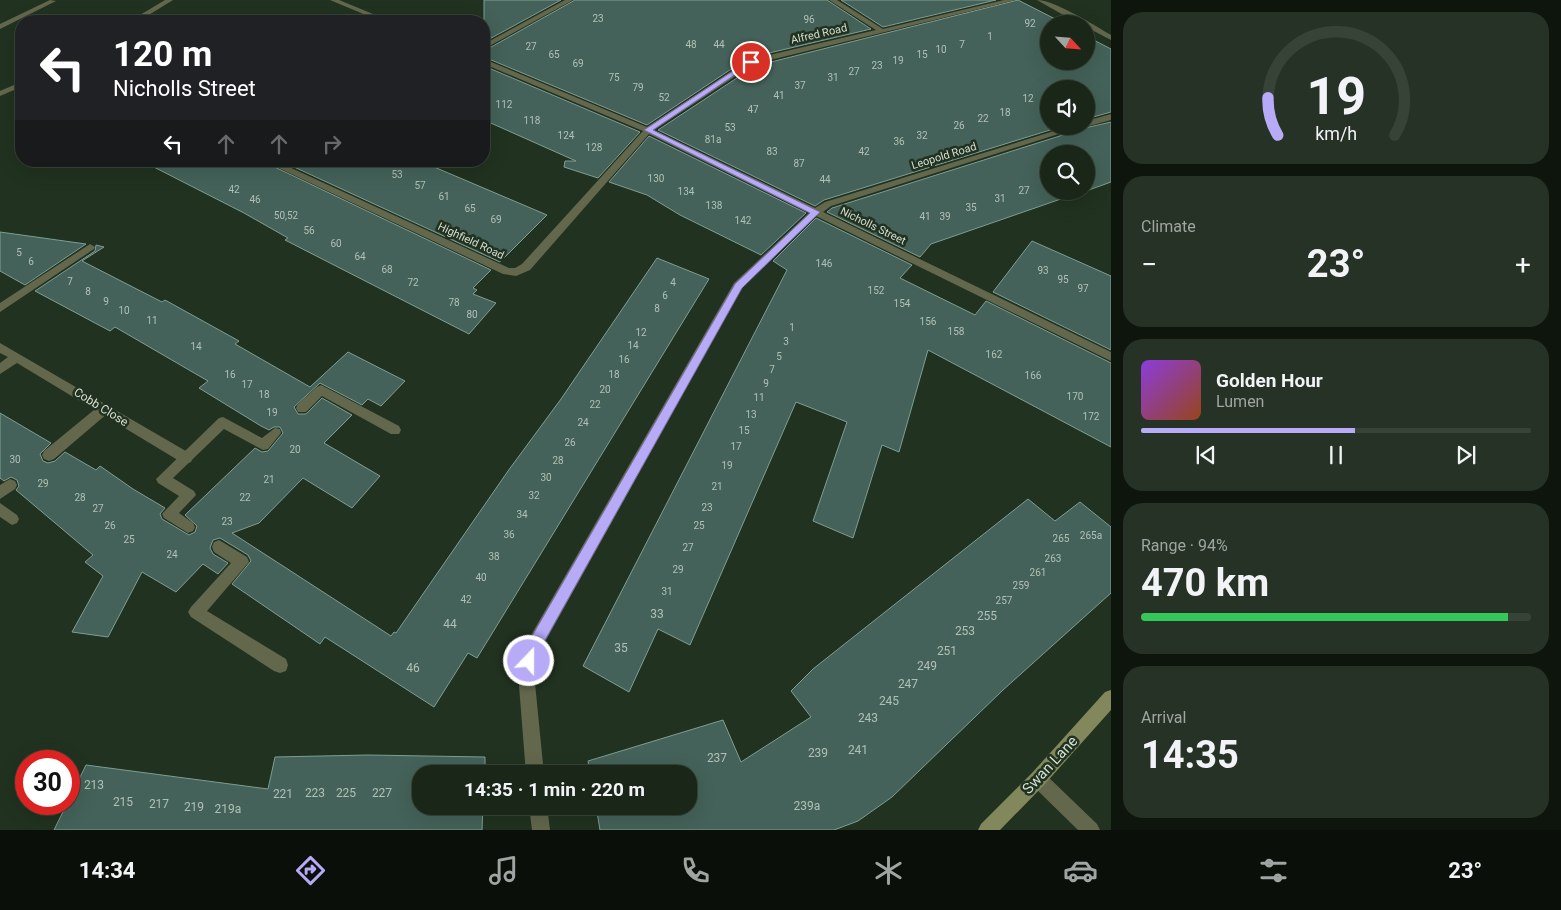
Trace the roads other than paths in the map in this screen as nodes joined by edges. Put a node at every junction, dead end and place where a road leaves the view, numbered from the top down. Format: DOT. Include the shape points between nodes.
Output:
graph roads {
  1 [pos="170,0"];
  2 [pos="333,0"];
  3 [pos="570,0"];
  4 [pos="832,0"];
  5 [pos="1013,0"];
  6 [pos="1040,0"];
  7 [pos="53,1"];
  8 [pos="24,15"];
  9 [pos="144,15"];
  10 [pos="371,15"];
  11 [pos="1069,15"];
  12 [pos="15,20"];
  13 [pos="0,27"];
  14 [pos="1095,29"];
  15 [pos="882,31"];
  16 [pos="1111,38"];
  17 [pos="490,44"];
  18 [pos="490,64"];
  19 [pos="15,87"];
  20 [pos="0,94"];
  21 [pos="1111,117"];
  22 [pos="1095,121"];
  23 [pos="648,130"];
  24 [pos="1051,135"];
  25 [pos="281,167"];
  26 [pos="816,212"];
  27 [pos="90,247"];
  28 [pos="0,308"];
  29 [pos="0,346"];
  30 [pos="17,356"];
  31 [pos="1111,357"];
  32 [pos="0,369"];
  33 [pos="302,408"];
  34 [pos="104,409"];
  35 [pos="394,430"];
  36 [pos="275,433"];
  37 [pos="49,455"];
  38 [pos="186,458"];
  39 [pos="0,509"];
  40 [pos="12,519"];
  41 [pos="188,527"];
  42 [pos="219,547"];
  43 [pos="280,665"];
  44 [pos="1111,698"];
  45 [pos="534,765"];
  46 [pos="1038,779"];
  47 [pos="539,815"];
  48 [pos="541,830"];
  49 [pos="987,830"];
  50 [pos="1091,830"];
  1 -- 9 [label="street"];
  2 -- 10 [label="street"];
  3 -- 17 [label="street"];
  4 -- 15 [label="street"];
  5 -- 15 [label="street, Alfred Road"];
  6 -- 11 [label="street"];
  7 -- 8 [label="street"];
  12 -- 13 [label="street"];
  14 -- 16 [label="street"];
  15 -- 23 [label="street, Alfred Road" via="751,62"];
  18 -- 23 [label="street, Nicholls Street"];
  19 -- 20 [label="street"];
  21 -- 22 [label="street"];
  23 -- 25 [label="street, Highfield Road" via="526,267 516,272 507,271"];
  23 -- 26 [label="street, Nicholls Street"];
  24 -- 26 [label="street, Leopold Road" via="828,204"];
  26 -- 31 [label="street, Nicholls Street"];
  26 -- 45 [label="street, Leopold Road" via="738,286 533,648 526,673"];
  27 -- 28 [label="street"];
  29 -- 30 [label="street, Cobb Close"];
  30 -- 32 [label="street"];
  30 -- 34 [label="street, Cobb Close"];
  33 -- 35 [label="street" via="321,390"];
  34 -- 37 [label="street"];
  34 -- 38 [label="street, Cobb Close"];
  36 -- 38 [label="street" via="263,445 223,422"];
  38 -- 41 [label="street" via="163,479 189,495 169,514"];
  39 -- 40 [label="street"];
  42 -- 43 [label="street" via="242,562 196,612"];
  44 -- 46 [label="main road, Swan Lane"];
  46 -- 49 [label="main road, Swan Lane"];
  46 -- 50 [label="street"];
  47 -- 48 [label="street"];
}
